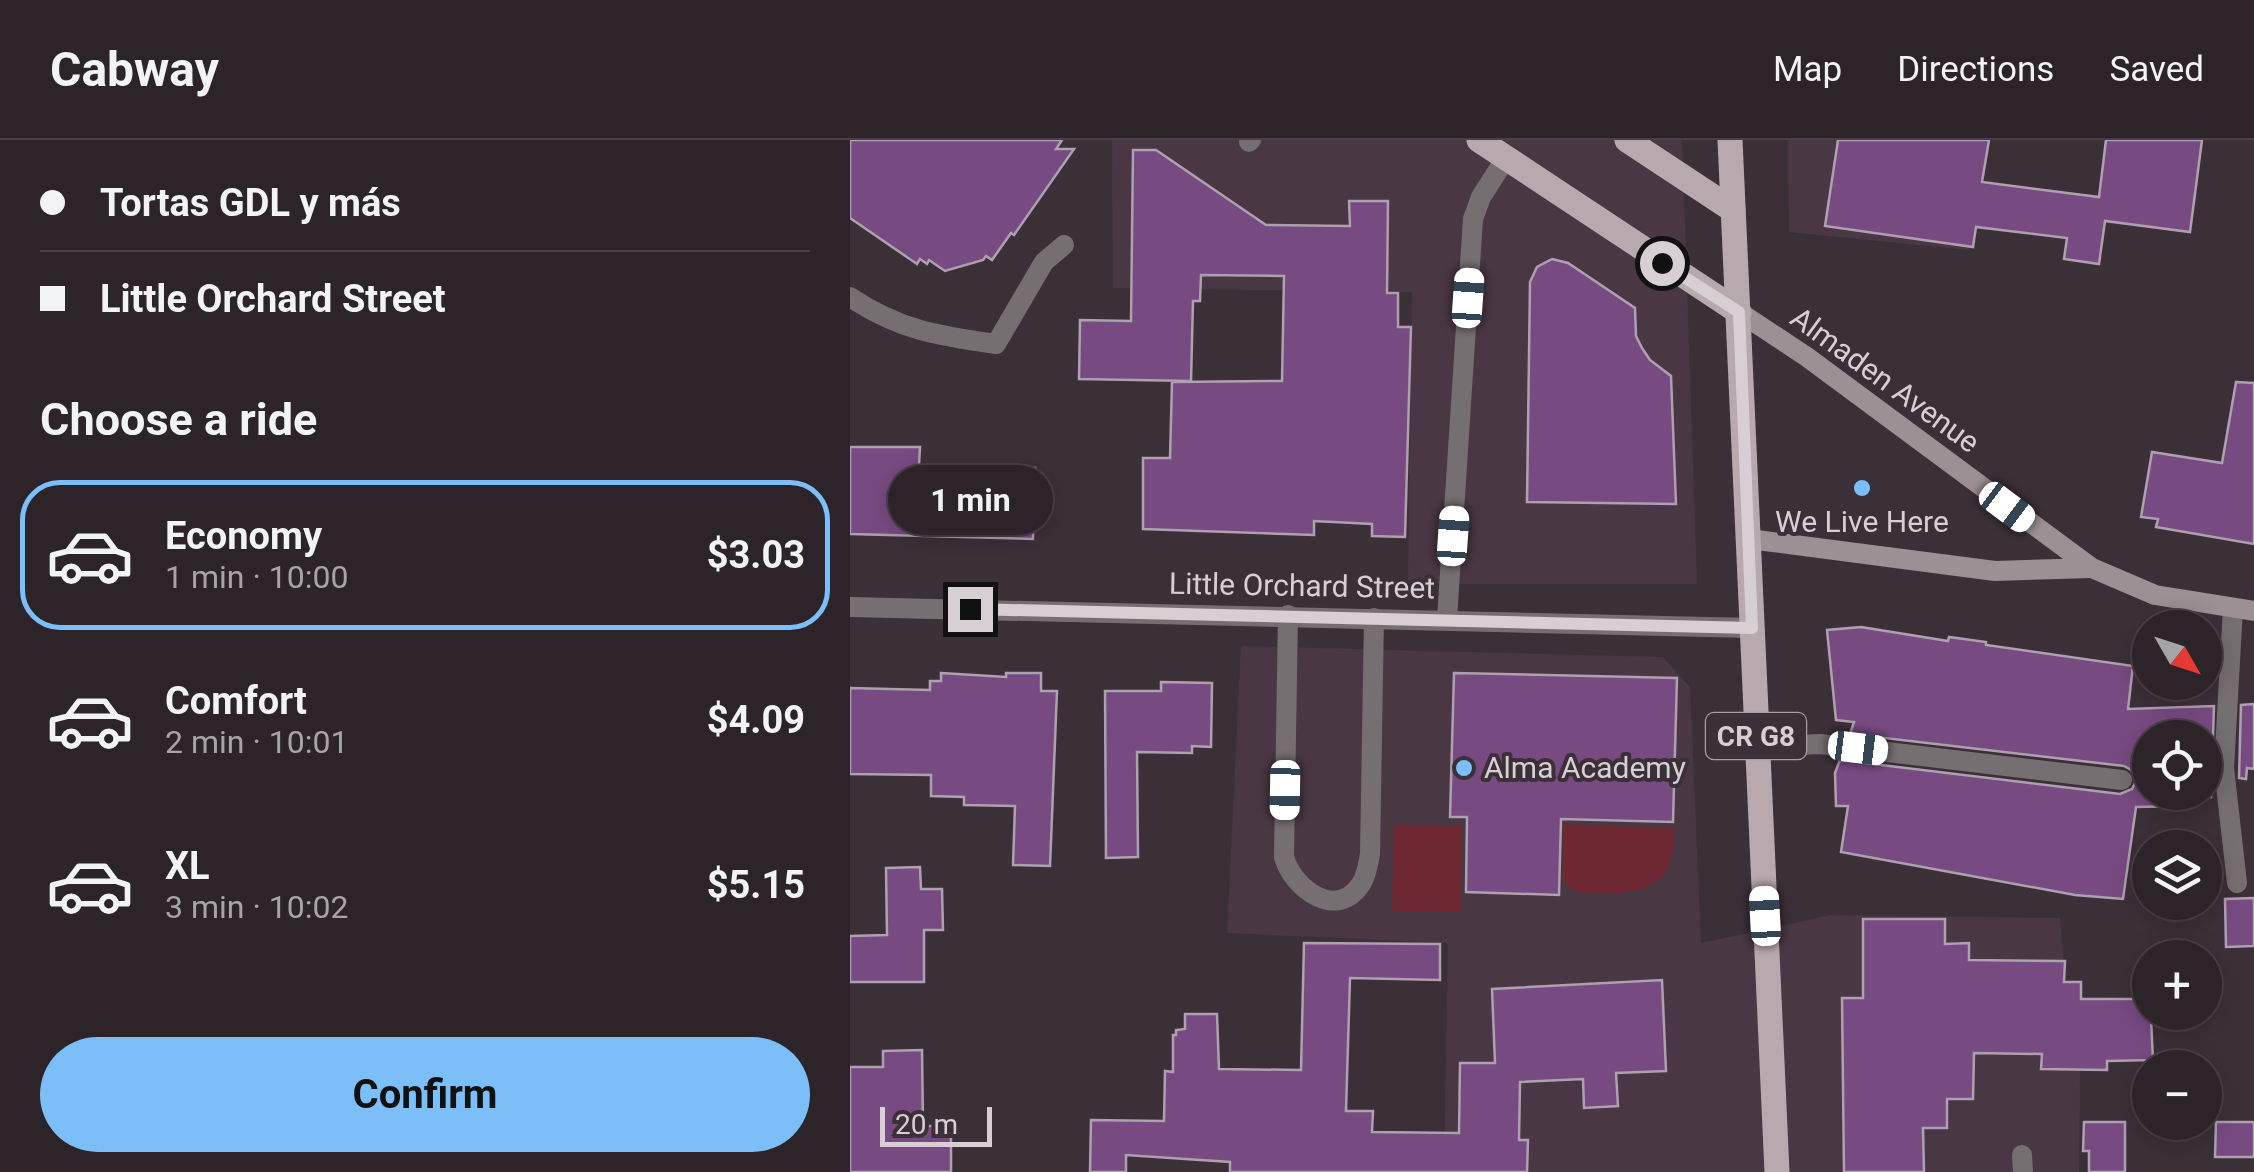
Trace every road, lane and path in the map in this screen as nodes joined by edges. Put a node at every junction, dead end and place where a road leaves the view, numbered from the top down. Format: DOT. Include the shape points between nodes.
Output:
graph roads {
  1 [pos="1479,140"];
  2 [pos="1627,140"];
  3 [pos="1730,140"];
  4 [pos="1506,158"];
  5 [pos="1733,210"];
  6 [pos="1064,245"];
  7 [pos="850,297"];
  8 [pos="1739,312"];
  9 [pos="1749,540"];
  10 [pos="2092,568"];
  11 [pos="850,607"];
  12 [pos="2244,609"];
  13 [pos="1288,615"];
  14 [pos="1374,618"];
  15 [pos="1448,619"];
  16 [pos="1752,628"];
  17 [pos="1756,748"];
  18 [pos="2122,780"];
  19 [pos="2237,883"];
  20 [pos="1777,1172"];
  1 -- 4 [label="main road"];
  2 -- 5 [label="main road"];
  3 -- 5 [label="main road"];
  4 -- 8 [label="main road"];
  4 -- 15 [label="street" via="1473,219"];
  5 -- 8 [label="main road, CR G8"];
  6 -- 7 [label="street" via="1044,262 996,344 928,335"];
  8 -- 9 [label="main road, CR G8"];
  8 -- 10 [label="main road, Almaden Avenue"];
  9 -- 10 [label="main road, Almaden Avenue" via="1995,571"];
  9 -- 16 [label="main road, CR G8"];
  10 -- 12 [label="main road, Almaden Avenue" via="2155,595"];
  11 -- 13 [label="street, Little Orchard Street"];
  12 -- 19 [label="street" via="2224,768"];
  13 -- 14 [label="street, Little Orchard Street"];
  13 -- 14 [label="street" via="1284,857 1298,886 1325,899 1352,894 1362,884 1370,854"];
  14 -- 15 [label="street, Little Orchard Street"];
  15 -- 16 [label="street, Little Orchard Street"];
  16 -- 17 [label="main road, CR G8"];
  17 -- 18 [label="street" via="1820,744"];
  17 -- 20 [label="main road, CR G8"];
}
